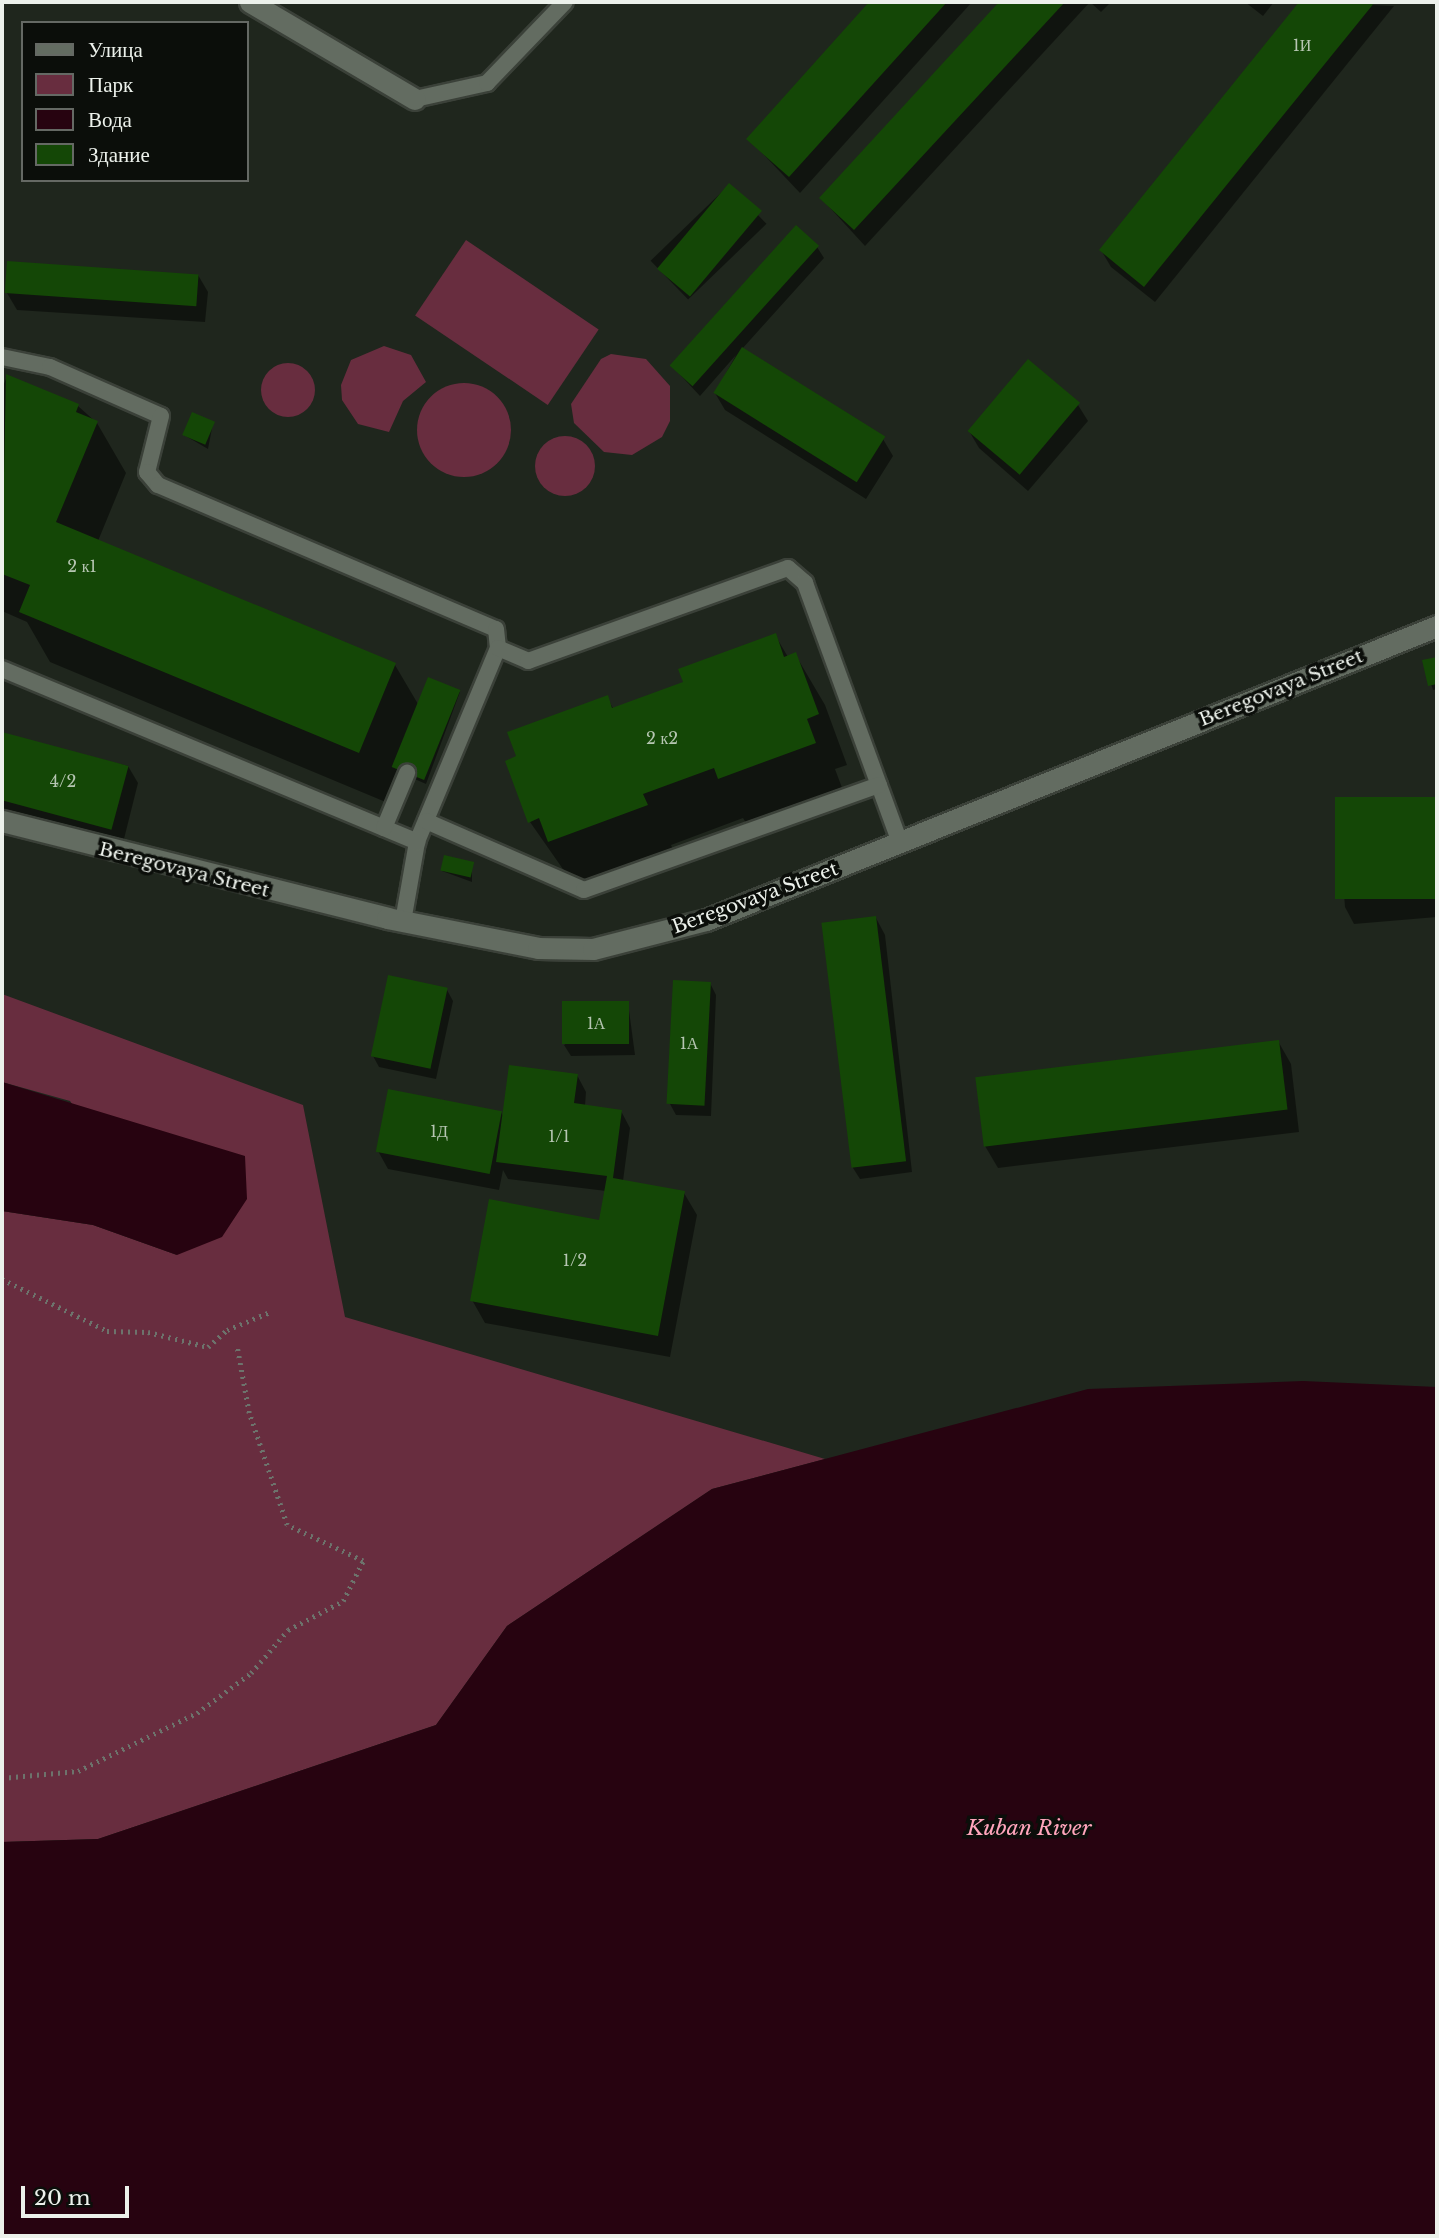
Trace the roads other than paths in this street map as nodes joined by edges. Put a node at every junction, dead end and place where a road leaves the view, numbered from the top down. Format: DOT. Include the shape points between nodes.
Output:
graph roads {
  1 [pos="250,2"];
  2 [pos="565,2"];
  3 [pos="415,99"];
  4 [pos="2,357"];
  5 [pos="1437,626"];
  6 [pos="498,648"];
  7 [pos="2,669"];
  8 [pos="407,773"];
  9 [pos="879,785"];
  10 [pos="2,821"];
  11 [pos="426,821"];
  12 [pos="384,828"];
  13 [pos="417,842"];
  14 [pos="900,842"];
  15 [pos="403,921"];
  1 -- 3 [label="street"];
  2 -- 3 [label="lane" via="487,83"];
  4 -- 6 [label="lane" via="50,366 161,416 147,472 158,485 487,622 496,629"];
  5 -- 14 [label="street, Beregovaya Street"];
  6 -- 9 [label="lane" via="528,661 788,568 805,583"];
  6 -- 11 [label="lane"];
  7 -- 12 [label="lane"];
  8 -- 12 [label="lane"];
  9 -- 11 [label="lane" via="584,890"];
  9 -- 14 [label="lane"];
  10 -- 15 [label="street, Beregovaya Street" via="199,876"];
  11 -- 13 [label="lane"];
  12 -- 13 [label="lane"];
  13 -- 15 [label="lane"];
  14 -- 15 [label="street, Beregovaya Street" via="706,920 593,949 538,948"];
}
